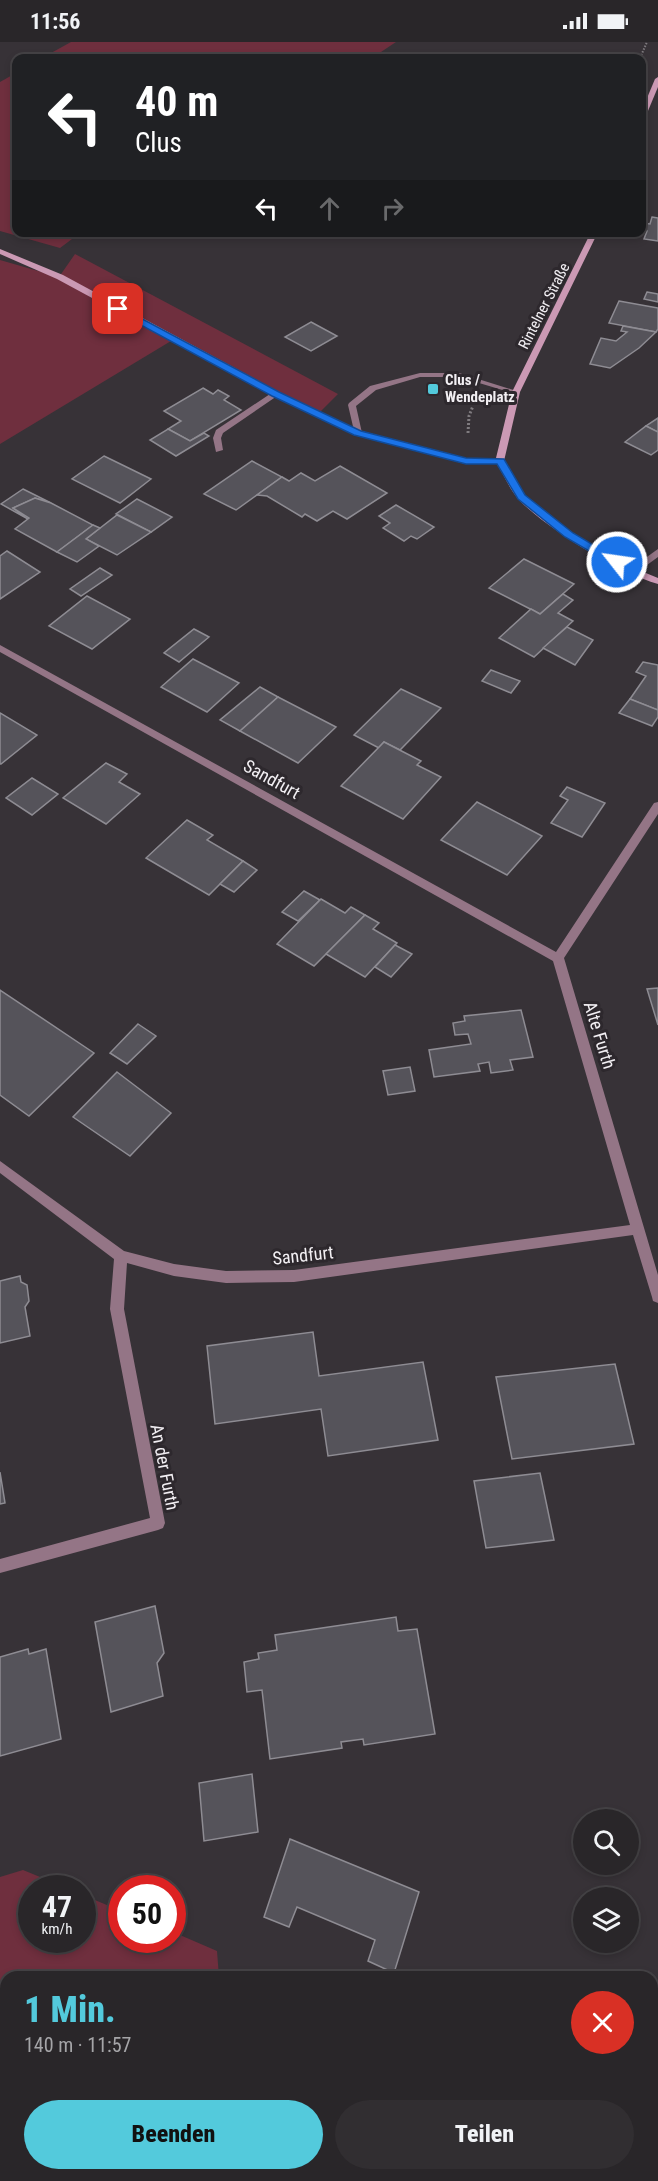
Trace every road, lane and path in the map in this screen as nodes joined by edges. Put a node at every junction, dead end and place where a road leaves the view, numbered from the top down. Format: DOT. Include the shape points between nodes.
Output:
graph roads {
  1 [pos="658,79"];
  2 [pos="646,108"];
  3 [pos="593,237"];
  4 [pos="0,251"];
  5 [pos="516,392"];
  6 [pos="276,394"];
  7 [pos="358,433"];
  8 [pos="219,450"];
  9 [pos="501,461"];
  10 [pos="658,552"];
  11 [pos="633,571"];
  12 [pos="658,581"];
  13 [pos="0,648"];
  14 [pos="658,806"];
  15 [pos="558,958"];
  16 [pos="0,1166"];
  17 [pos="639,1228"];
  18 [pos="121,1256"];
  19 [pos="658,1297"];
  20 [pos="0,1566"];
  1 -- 2 [label="main road"];
  3 -- 5 [label="main road, Rintelner Straße"];
  4 -- 6 [label="main road" via="40,267"];
  5 -- 7 [label="street" via="459,375 410,378 373,388 352,405"];
  5 -- 9 [label="main road, Rintelner Straße"];
  6 -- 7 [label="main road"];
  6 -- 8 [label="street" via="219,432"];
  7 -- 9 [label="main road" via="466,461"];
  9 -- 11 [label="main road" via="521,497 569,535"];
  10 -- 11 [label="street"];
  11 -- 12 [label="main road"];
  13 -- 15 [label="street, Sandfurt"];
  14 -- 15 [label="street"];
  15 -- 17 [label="street, Alte Furth"];
  16 -- 18 [label="street, Sandfurt"];
  17 -- 18 [label="street, Sandfurt" via="294,1276 226,1277 174,1270"];
  17 -- 19 [label="street, Alte Furth"];
  18 -- 20 [label="street, An der Furth" via="117,1309 158,1523"];
}
